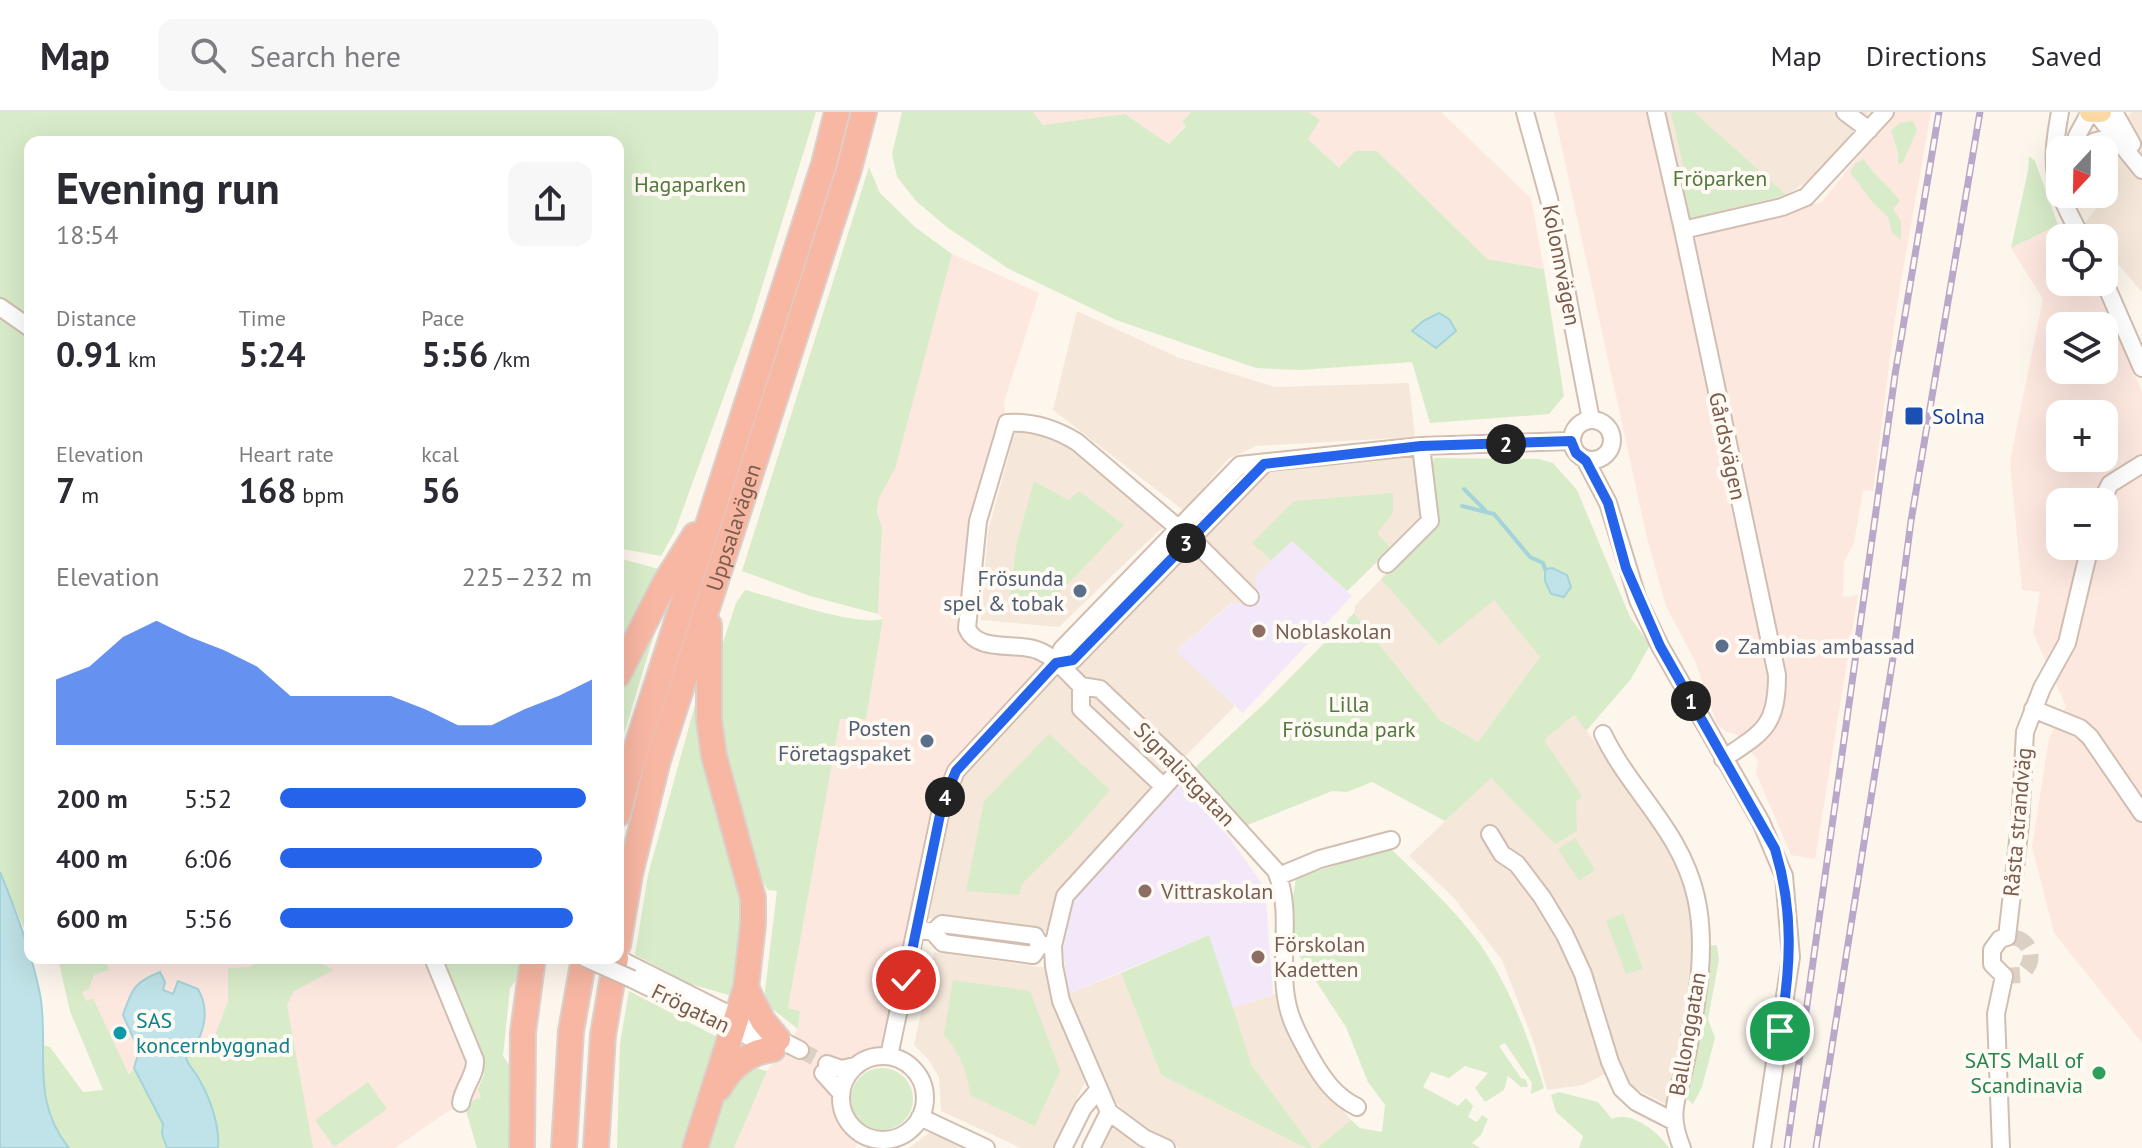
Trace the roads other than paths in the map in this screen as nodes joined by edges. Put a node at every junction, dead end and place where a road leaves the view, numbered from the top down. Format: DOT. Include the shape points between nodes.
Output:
graph roads {
  1 [pos="837,112"];
  2 [pos="864,112"];
  3 [pos="1525,112"];
  4 [pos="1656,112"];
  5 [pos="1845,112"];
  6 [pos="1885,112"];
  7 [pos="2060,112"];
  8 [pos="2094,112"];
  9 [pos="2114,112"];
  10 [pos="1869,130"];
  11 [pos="2077,136"];
  12 [pos="2113,136"];
  13 [pos="2118,142"];
  14 [pos="2142,154"];
  15 [pos="2142,170"];
  16 [pos="2074,224"];
  17 [pos="1683,230"];
  18 [pos="0,296"];
  19 [pos="2111,296"];
  20 [pos="0,307"];
  21 [pos="24,312"];
  22 [pos="24,324"];
  23 [pos="2142,368"];
  24 [pos="1591,420"];
  25 [pos="1571,441"];
  26 [pos="1421,446"];
  27 [pos="1606,455"];
  28 [pos="1586,461"];
  29 [pos="2142,464"];
  30 [pos="2108,488"];
  31 [pos="715,502"];
  32 [pos="1608,503"];
  33 [pos="1185,533"];
  34 [pos="2087,560"];
  35 [pos="1387,564"];
  36 [pos="1250,597"];
  37 [pos="710,599"];
  38 [pos="624,663"];
  39 [pos="1056,663"];
  40 [pos="1081,686"];
  41 [pos="2033,709"];
  42 [pos="1603,734"];
  43 [pos="1723,759"];
  44 [pos="1182,767"];
  45 [pos="1164,787"];
  46 [pos="624,792"];
  47 [pos="2142,813"];
  48 [pos="1490,834"];
  49 [pos="1391,840"];
  50 [pos="1279,876"];
  51 [pos="624,910"];
  52 [pos="924,931"];
  53 [pos="1046,945"];
  54 [pos="435,964"];
  55 [pos="529,964"];
  56 [pos="584,964"];
  57 [pos="625,965"];
  58 [pos="746,988"];
  59 [pos="735,1022"];
  60 [pos="775,1044"];
  61 [pos="798,1055"];
  62 [pos="889,1056"];
  63 [pos="855,1066"];
  64 [pos="1099,1089"];
  65 [pos="841,1093"];
  66 [pos="461,1103"];
  67 [pos="707,1107"];
  68 [pos="1357,1107"];
  69 [pos="1109,1112"];
  70 [pos="920,1117"];
  71 [pos="1673,1121"];
  72 [pos="862,1142"];
  73 [pos="522,1148"];
  74 [pos="564,1148"];
  75 [pos="596,1148"];
  76 [pos="695,1148"];
  77 [pos="986,1148"];
  78 [pos="1063,1148"];
  79 [pos="1091,1148"];
  80 [pos="1166,1148"];
  81 [pos="1682,1148"];
  82 [pos="1762,1148"];
  83 [pos="2001,1148"];
  1 -- 31 [label="highway, Uppsalavägen"];
  2 -- 37 [label="highway, Uppsalavägen"];
  3 -- 24 [label="street, Kolonnvägen" via="1549,199"];
  4 -- 17 [label="street, Gårdsvägen"];
  5 -- 10 [label="street"];
  6 -- 10 [label="street"];
  7 -- 16 [label="street" via="2056,179"];
  8 -- 11 [label="street"];
  8 -- 12 [label="street"];
  9 -- 14 [label="street"];
  10 -- 17 [label="street" via="1806,197"];
  13 -- 15 [label="street"];
  17 -- 43 [label="street, Gårdsvägen" via="1777,675 1770,720"];
  18 -- 21 [label="street"];
  19 -- 23 [label="street"];
  20 -- 22 [label="street"];
  24 -- 25 [label="street" via="1575,429"];
  24 -- 27 [label="street" via="1609,429 1612,443"];
  25 -- 26 [label="street"];
  25 -- 28 [label="street"];
  26 -- 33 [label="street" via="1240,465"];
  26 -- 35 [label="street" via="1430,521"];
  27 -- 28 [label="street"];
  27 -- 32 [label="street"];
  28 -- 32 [label="street"];
  29 -- 30 [label="street"];
  31 -- 38 [label="highway"];
  31 -- 46 [label="highway, Uppsalavägen"];
  32 -- 43 [label="street" via="1638,600"];
  33 -- 36 [label="street"];
  33 -- 39 [label="street" via="1073,660"];
  33 -- 39 [label="street, Signalistgatan" via="1065,435 1027,421 1007,423 978,521 967,628 979,641 1037,650"];
  34 -- 41 [label="street, Råsta strandväg" via="2067,643"];
  37 -- 51 [label="highway, Uppsalavägen" via="658,760"];
  37 -- 58 [label="highway" via="707,683 714,756 753,898"];
  39 -- 40 [label="street, Signalistgatan"];
  39 -- 52 [label="street" via="956,771 942,805"];
  40 -- 44 [label="street, Signalistgatan" via="1100,689"];
  40 -- 45 [label="street, Signalistgatan" via="1081,709"];
  41 -- 47 [label="street" via="2090,737"];
  41 -- 83 [label="street, Råsta strandväg" via="2025,732 2007,937 1995,944 1991,957 2004,976 1996,1014"];
  42 -- 71 [label="street, Ballonggatan" via="1674,841 1696,897 1699,984"];
  43 -- 82 [label="street" via="1761,822 1784,876 1791,957"];
  44 -- 45 [label="street"];
  44 -- 50 [label="street, Signalistgatan"];
  45 -- 53 [label="street" via="1065,896"];
  48 -- 71 [label="street, Ballonggatan" via="1542,897 1565,935 1622,1089"];
  49 -- 50 [label="street"];
  50 -- 68 [label="street" via="1284,889 1287,1004 1294,1026 1321,1075 1341,1099"];
  52 -- 53 [label="street" via="943,943 1033,955"];
  52 -- 62 [label="street"];
  53 -- 64 [label="street" via="1061,1001"];
  54 -- 66 [label="street" via="475,1060 476,1070"];
  55 -- 73 [label="highway"];
  56 -- 74 [label="highway" via="571,1031"];
  57 -- 59 [label="street, Frögatan"];
  57 -- 75 [label="highway" via="603,1035"];
  58 -- 59 [label="highway"];
  58 -- 60 [label="highway"];
  59 -- 60 [label="street, Frögatan"];
  59 -- 67 [label="highway"];
  60 -- 61 [label="street, Frögatan"];
  60 -- 67 [label="highway" via="736,1066"];
  62 -- 63 [label="street"];
  62 -- 70 [label="street" via="916,1071 925,1103"];
  63 -- 65 [label="street"];
  63 -- 65 [label="street" via="825,1069"];
  64 -- 69 [label="street"];
  64 -- 78 [label="street"];
  65 -- 72 [label="street" via="846,1119"];
  67 -- 76 [label="highway"];
  69 -- 79 [label="street"];
  69 -- 80 [label="street"];
  70 -- 72 [label="street" via="899,1137"];
  70 -- 77 [label="street"];
  71 -- 81 [label="street, Ballonggatan"];
}
